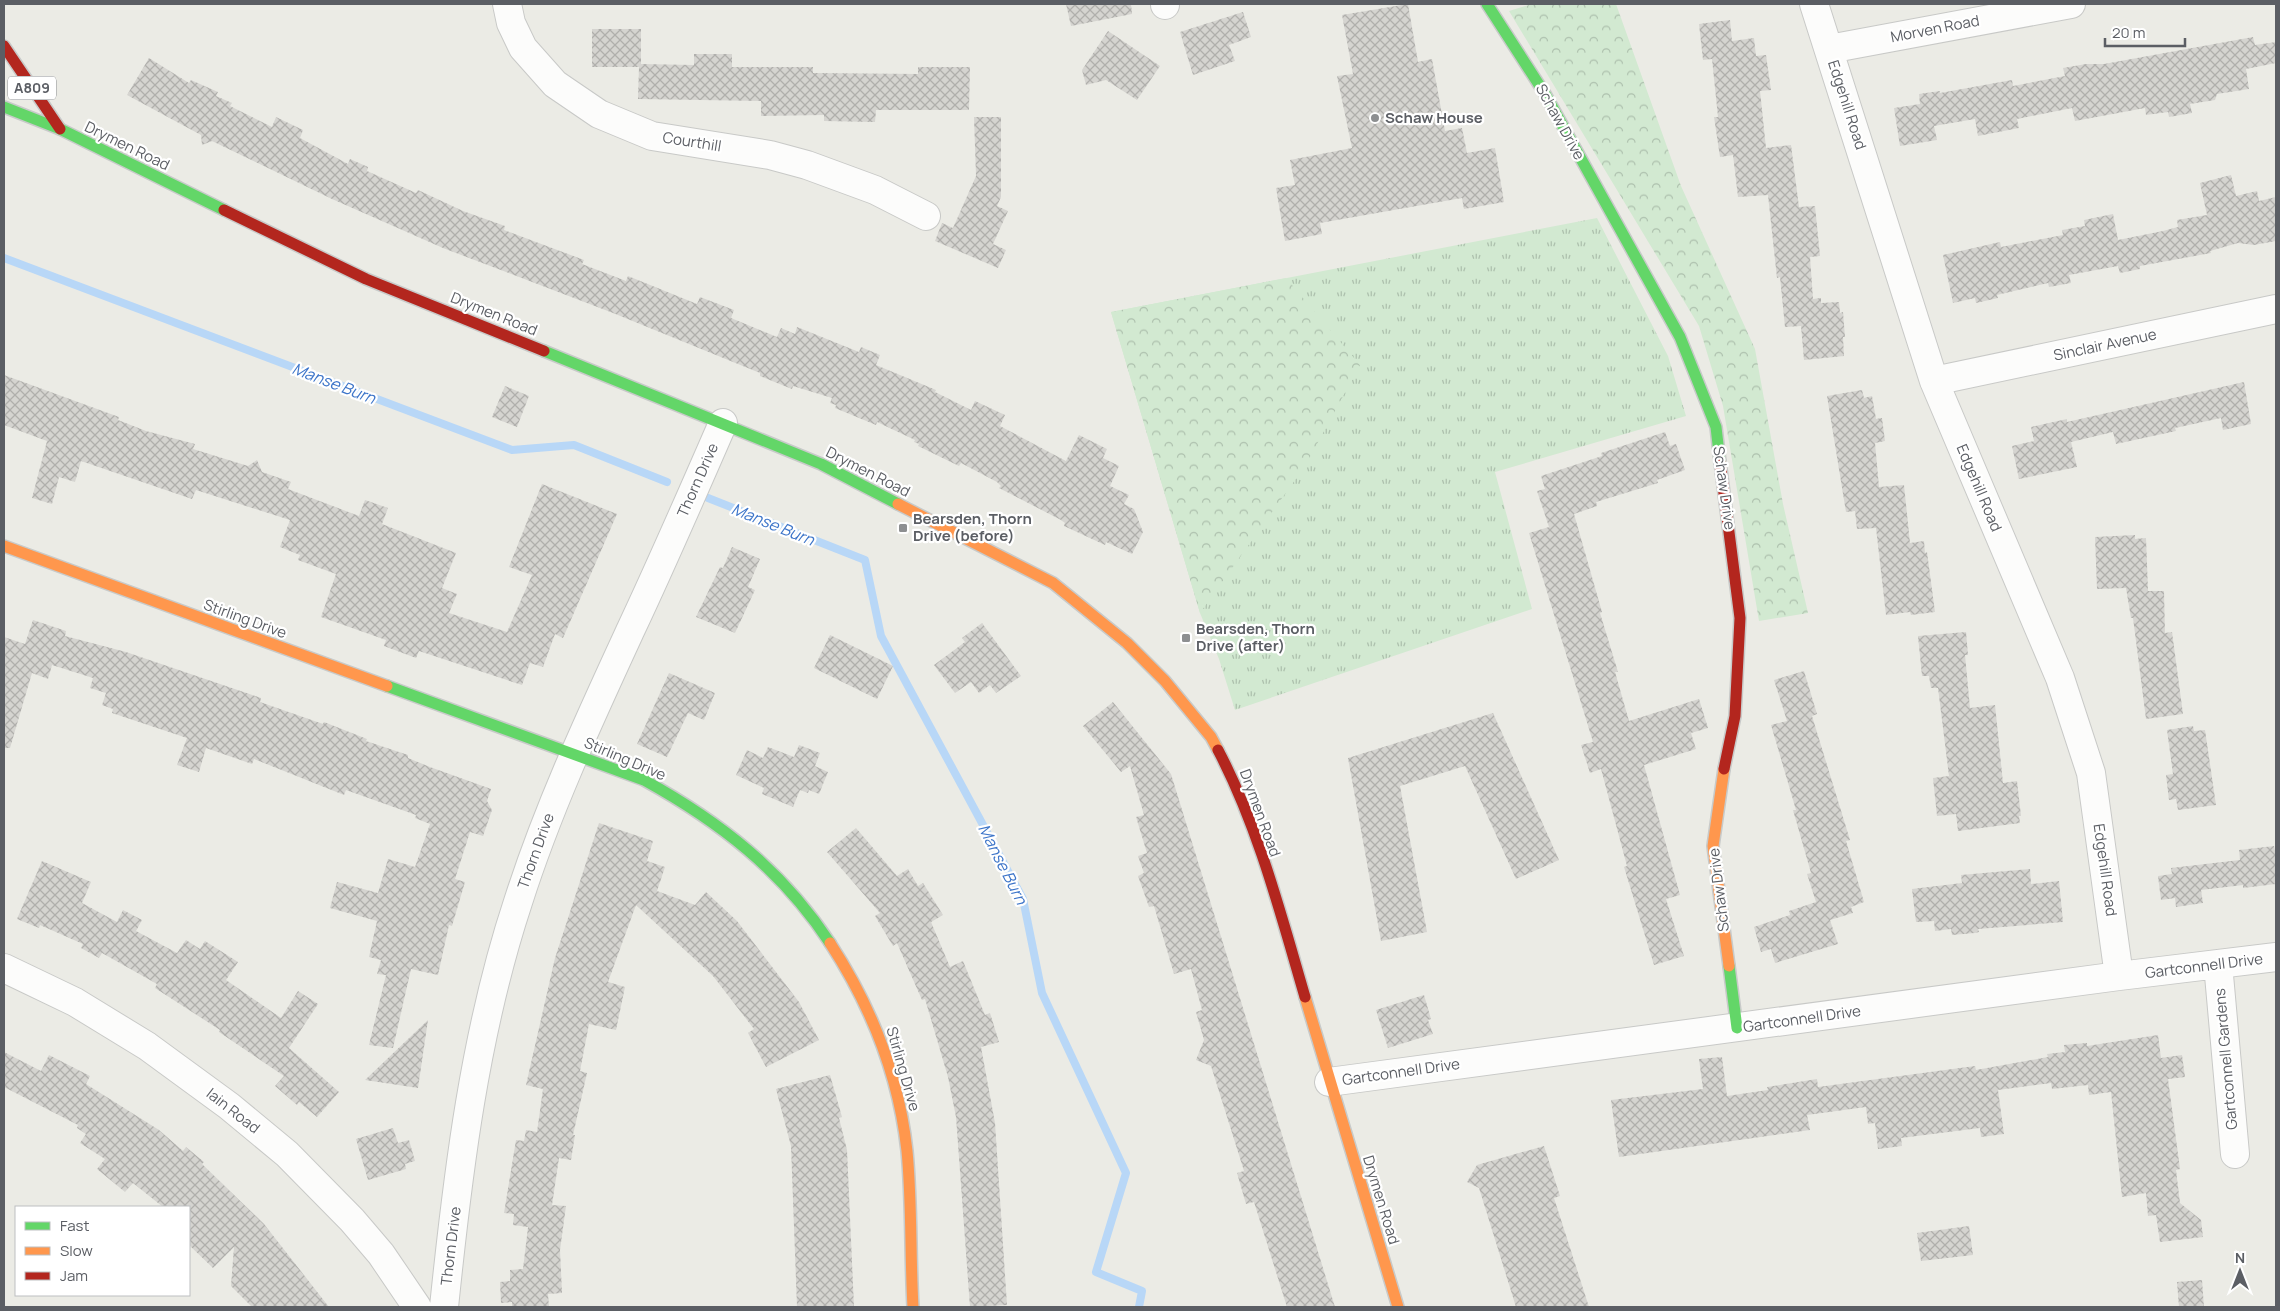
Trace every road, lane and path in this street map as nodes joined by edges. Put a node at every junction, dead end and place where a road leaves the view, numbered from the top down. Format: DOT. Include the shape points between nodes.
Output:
graph roads {
  1 [pos="507,4"];
  2 [pos="1487,4"];
  3 [pos="1814,4"];
  4 [pos="2071,4"];
  5 [pos="4,46"];
  6 [pos="1829,49"];
  7 [pos="4,107"];
  8 [pos="60,130"];
  9 [pos="926,216"];
  10 [pos="2276,309"];
  11 [pos="1934,381"];
  12 [pos="723,423"];
  13 [pos="4,546"];
  14 [pos="574,753"];
  15 [pos="2276,957"];
  16 [pos="2218,964"];
  17 [pos="4,968"];
  18 [pos="2119,976"];
  19 [pos="1737,1028"];
  20 [pos="1329,1082"];
  21 [pos="2235,1154"];
  22 [pos="417,1307"];
  23 [pos="444,1307"];
  24 [pos="913,1307"];
  25 [pos="1398,1307"];
  1 -- 9 [label="street, Courthill" via="511,23 523,48 555,84 599,114 652,136 770,155 807,165 875,190"];
  2 -- 19 [label="street, Schaw Drive" via="1546,94 1680,337 1716,427 1740,618 1735,716 1719,790 1712,846"];
  3 -- 6 [label="street, Edgehill Road"];
  4 -- 6 [label="street, Morven Road"];
  5 -- 8 [label="street, A809"];
  6 -- 11 [label="street, Edgehill Road"];
  7 -- 8 [label="street, Drymen Road"];
  8 -- 12 [label="street, Drymen Road" via="366,279"];
  10 -- 11 [label="street, Sinclair Avenue"];
  11 -- 18 [label="street, Edgehill Road" via="2060,678 2091,773"];
  12 -- 14 [label="street, Thorn Drive"];
  12 -- 20 [label="street, Drymen Road" via="821,464 1053,584 1127,643 1165,681 1211,737 1236,784 1282,920"];
  13 -- 14 [label="street, Stirling Drive"];
  14 -- 23 [label="street, Thorn Drive" via="517,903 493,994 463,1148"];
  14 -- 24 [label="street, Stirling Drive" via="644,780 727,831 768,866 810,913 840,956 871,1015 897,1092 908,1180"];
  15 -- 16 [label="street, Gartconnell Drive"];
  16 -- 18 [label="street, Gartconnell Drive"];
  16 -- 21 [label="street, Gartconnell Gardens"];
  17 -- 22 [label="street, Iain Road" via="75,1002 147,1046 229,1106 287,1154 352,1220 381,1254"];
  18 -- 19 [label="street, Gartconnell Drive"];
  19 -- 20 [label="street, Gartconnell Drive"];
  20 -- 25 [label="street, Drymen Road"];
}
